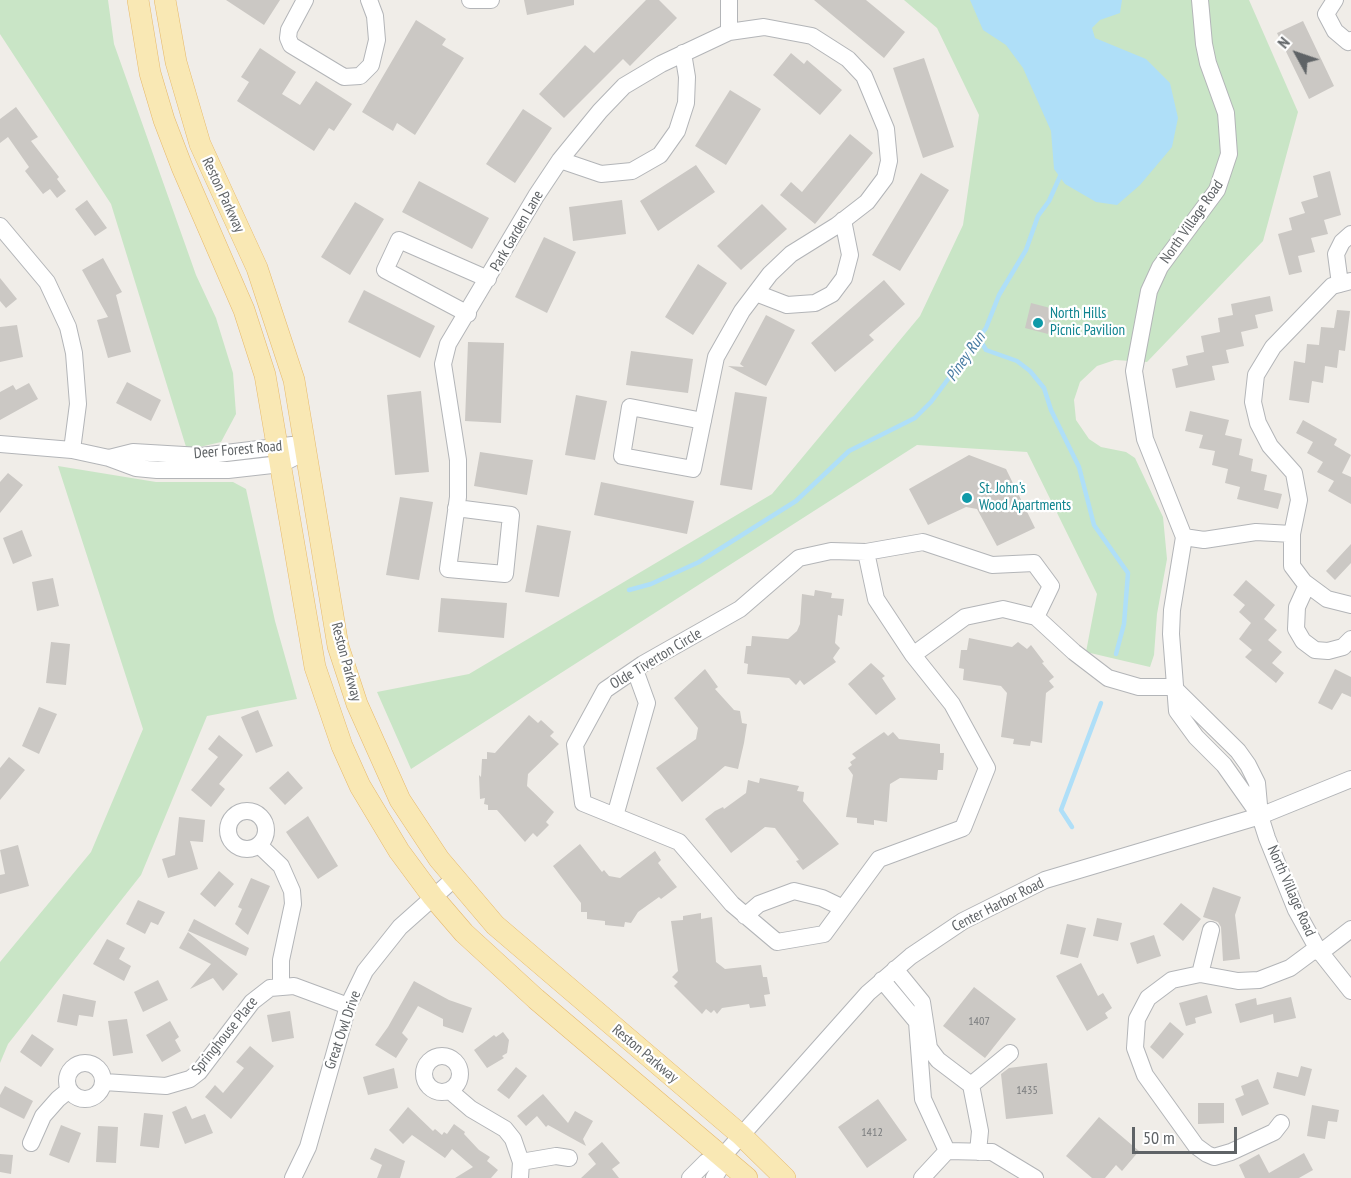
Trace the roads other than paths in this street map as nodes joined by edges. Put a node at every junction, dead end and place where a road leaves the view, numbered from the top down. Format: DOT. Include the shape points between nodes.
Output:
graph roads {
  1 [pos="138,0"];
  2 [pos="165,0"];
  3 [pos="305,0"];
  4 [pos="369,0"];
  5 [pos="470,0"];
  6 [pos="491,0"];
  7 [pos="729,0"];
  8 [pos="1200,0"];
  9 [pos="1335,0"];
  10 [pos="729,32"];
  11 [pos="1351,40"];
  12 [pos="683,53"];
  13 [pos="560,160"];
  14 [pos="843,220"];
  15 [pos="0,226"];
  16 [pos="1351,234"];
  17 [pos="488,279"];
  18 [pos="1345,282"];
  19 [pos="756,293"];
  20 [pos="468,314"];
  21 [pos="703,421"];
  22 [pos="0,444"];
  23 [pos="72,450"];
  24 [pos="307,451"];
  25 [pos="280,455"];
  26 [pos="456,508"];
  27 [pos="1292,534"];
  28 [pos="1184,537"];
  29 [pos="866,552"];
  30 [pos="1307,585"];
  31 [pos="1351,605"];
  32 [pos="1036,617"];
  33 [pos="1351,639"];
  34 [pos="913,655"];
  35 [pos="635,670"];
  36 [pos="1173,687"];
  37 [pos="1351,779"];
  38 [pos="615,816"];
  39 [pos="1260,816"];
  40 [pos="259,845"];
  41 [pos="455,878"];
  42 [pos="433,897"];
  43 [pos="843,908"];
  44 [pos="745,916"];
  45 [pos="1351,929"];
  46 [pos="1211,930"];
  47 [pos="1319,951"];
  48 [pos="1200,974"];
  49 [pos="888,975"];
  50 [pos="281,985"];
  51 [pos="1351,992"];
  52 [pos="348,1006"];
  53 [pos="1010,1053"];
  54 [pos="104,1082"];
  55 [pos="971,1085"];
  56 [pos="69,1090"];
  57 [pos="450,1091"];
  58 [pos="1281,1123"];
  59 [pos="741,1135"];
  60 [pos="32,1143"];
  61 [pos="947,1151"];
  62 [pos="978,1152"];
  63 [pos="723,1156"];
  64 [pos="569,1158"];
  65 [pos="520,1170"];
  66 [pos="293,1178"];
  67 [pos="690,1178"];
  68 [pos="714,1178"];
  69 [pos="747,1178"];
  70 [pos="785,1178"];
  71 [pos="922,1178"];
  72 [pos="1035,1178"];
  1 -- 25 [label="main road, Reston Parkway" via="159,104 244,310 265,375"];
  2 -- 24 [label="main road, Reston Parkway" via="189,110 200,144 268,297 294,380"];
  3 -- 4 [label="street" via="289,30 291,45 344,76 360,76 371,65 377,40"];
  5 -- 6 [label="street"];
  7 -- 10 [label="street"];
  8 -- 28 [label="street, North Village Road" via="1208,63 1226,113 1229,154 1217,190 1160,267 1149,291 1134,372 1145,439"];
  9 -- 11 [label="street" via="1326,14 1335,31 1348,42"];
  10 -- 12 [label="street, Park Garden Lane"];
  10 -- 14 [label="street, Park Garden Lane" via="764,27 812,36 833,47 864,76 886,129 889,161 885,178 867,202"];
  12 -- 13 [label="street, Park Garden Lane" via="624,86"];
  12 -- 13 [label="street" via="686,103 677,131 660,155 632,171 601,174"];
  13 -- 17 [label="street, Park Garden Lane"];
  14 -- 19 [label="street, Park Garden Lane" via="790,254"];
  14 -- 19 [label="street" via="850,255 844,278 832,294 815,303 787,305"];
  15 -- 23 [label="street" via="47,282 68,327 78,404"];
  16 -- 18 [label="street" via="1336,254"];
  17 -- 20 [label="street, Park Garden Lane"];
  17 -- 20 [label="street" via="399,240 385,270"];
  18 -- 27 [label="street" via="1332,286 1292,325 1256,375 1253,402 1258,423 1270,446 1294,473 1299,500"];
  19 -- 21 [label="street, Park Garden Lane" via="716,357"];
  20 -- 26 [label="street, Park Garden Lane" via="448,344 443,364 458,460"];
  21 -- 21 [label="street, Park Garden Lane" via="693,470 622,456 630,407"];
  22 -- 23 [label="street, Deer Forest Road"];
  23 -- 25 [label="street, Deer Forest Road" via="109,458 132,452"];
  24 -- 25 [label="street, Deer Forest Road" via="292,445"];
  24 -- 41 [label="main road, Reston Parkway" via="338,646 357,704 400,800"];
  25 -- 42 [label="main road, Reston Parkway" via="308,632 330,712 360,786 399,851"];
  26 -- 26 [label="street, Park Garden Lane" via="448,569 505,574 511,515"];
  27 -- 28 [label="street" via="1256,532 1204,540"];
  27 -- 30 [label="street" via="1292,566"];
  28 -- 36 [label="street, North Village Road" via="1172,610"];
  29 -- 32 [label="street, Olde Tiverton Circle" via="923,542 992,565 1034,563 1052,586"];
  29 -- 34 [label="street, Olde Tiverton Circle" via="876,599"];
  29 -- 35 [label="street, Olde Tiverton Circle" via="831,551 799,558 740,609"];
  30 -- 31 [label="street" via="1327,599"];
  30 -- 33 [label="street" via="1297,607 1296,629 1303,641 1315,650 1328,651 1343,647"];
  32 -- 34 [label="street" via="1003,609 965,617"];
  32 -- 36 [label="street" via="1108,678 1139,687"];
  34 -- 43 [label="street, Olde Tiverton Circle" via="952,704 987,768 963,828 879,859"];
  35 -- 38 [label="street" via="647,703"];
  35 -- 38 [label="street, Olde Tiverton Circle" via="604,690 575,745 583,802"];
  36 -- 39 [label="street, North Village Road" via="1177,711 1185,724 1224,765"];
  37 -- 39 [label="street, Center Harbor Road"];
  38 -- 44 [label="street, Olde Tiverton Circle" via="680,842"];
  39 -- 47 [label="street, North Village Road" via="1284,884"];
  39 -- 49 [label="street, Center Harbor Road" via="1045,880 963,921"];
  40 -- 50 [label="street" via="281,866 292,891"];
  41 -- 42 [label="street, Great Owl Drive"];
  41 -- 59 [label="main road, Reston Parkway" via="517,946"];
  42 -- 52 [label="street, Great Owl Drive" via="380,949"];
  42 -- 63 [label="main road, Reston Parkway" via="505,972"];
  43 -- 44 [label="street" via="794,891 759,904"];
  43 -- 44 [label="street, Olde Tiverton Circle" via="824,934 777,942"];
  45 -- 47 [label="street"];
  46 -- 48 [label="street"];
  47 -- 48 [label="street" via="1258,980 1238,981"];
  47 -- 51 [label="street, North Village Road"];
  48 -- 58 [label="street" via="1159,987 1143,1005 1134,1032 1145,1075 1196,1146 1214,1157 1274,1132"];
  49 -- 55 [label="street" via="922,1002 929,1048 938,1060"];
  49 -- 59 [label="street, Center Harbor Road" via="842,1019"];
  49 -- 61 [label="street" via="917,1022 923,1099"];
  50 -- 52 [label="street"];
  50 -- 54 [label="street, Springhouse Place" via="252,1002 190,1079 166,1086"];
  52 -- 66 [label="street, Great Owl Drive" via="308,1147"];
  53 -- 55 [label="street"];
  54 -- 56 [label="street" via="98,1095 91,1099 75,1096"];
  54 -- 56 [label="street" via="98,1068 83,1063 70,1072"];
  55 -- 62 [label="street" via="980,1131"];
  56 -- 60 [label="street" via="43,1116"];
  57 -- 65 [label="street" via="505,1129 513,1139"];
  59 -- 63 [label="street, Center Harbor Road"];
  59 -- 70 [label="main road, Reston Parkway"];
  61 -- 62 [label="street"];
  61 -- 71 [label="street"];
  62 -- 72 [label="street" via="992,1152"];
  63 -- 67 [label="street" via="706,1162"];
  63 -- 68 [label="street"];
  63 -- 69 [label="main road, Reston Parkway"];
  64 -- 65 [label="street" via="556,1156"];
}
